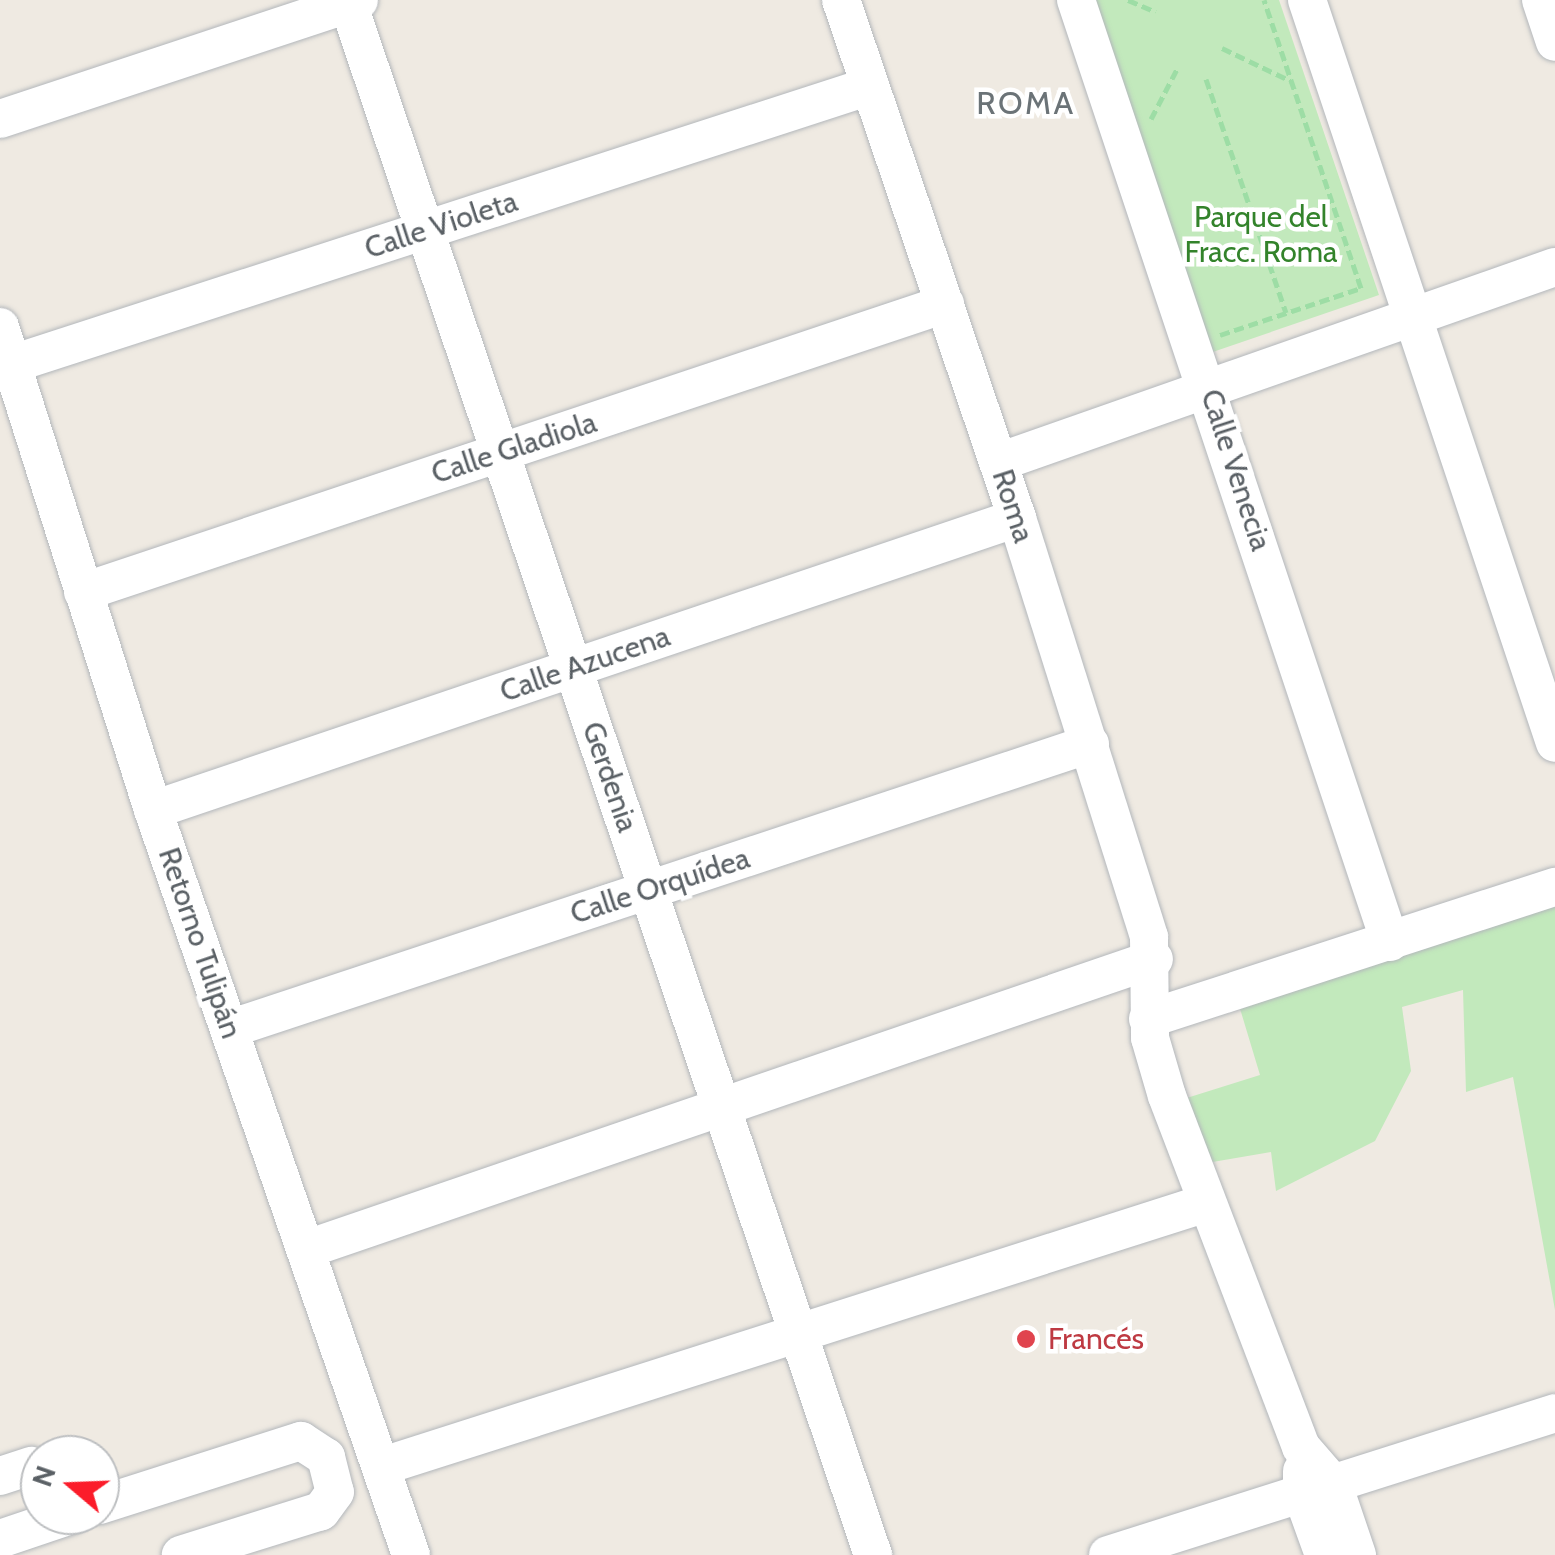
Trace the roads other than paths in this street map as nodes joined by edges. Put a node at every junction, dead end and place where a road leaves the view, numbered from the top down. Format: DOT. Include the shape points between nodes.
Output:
graph roads {
  1 [pos="841,0"];
  2 [pos="1076,0"];
  3 [pos="1307,0"];
  4 [pos="1541,0"];
  5 [pos="351,1"];
  6 [pos="1555,42"];
  7 [pos="870,86"];
  8 [pos="0,120"];
  9 [pos="424,230"];
  10 [pos="1555,267"];
  11 [pos="944,304"];
  12 [pos="1413,317"];
  13 [pos="0,327"];
  14 [pos="12,364"];
  15 [pos="1210,388"];
  16 [pos="500,452"];
  17 [pos="998,462"];
  18 [pos="1017,518"];
  19 [pos="84,592"];
  20 [pos="573,668"];
  21 [pos="1555,743"];
  22 [pos="1090,744"];
  23 [pos="154,810"];
  24 [pos="1555,887"];
  25 [pos="648,890"];
  26 [pos="1390,942"];
  27 [pos="1154,959"];
  28 [pos="1148,1019"];
  29 [pos="230,1028"];
  30 [pos="722,1108"];
  31 [pos="1206,1203"];
  32 [pos="310,1248"];
  33 [pos="798,1334"];
  34 [pos="1554,1418"];
  35 [pos="383,1466"];
  36 [pos="1318,1489"];
  37 [pos="120,1500"];
  38 [pos="181,1555"];
  39 [pos="411,1555"];
  40 [pos="873,1555"];
  41 [pos="1108,1555"];
  42 [pos="1324,1555"];
  43 [pos="1357,1555"];
  1 -- 7 [label="street, Roma"];
  2 -- 15 [label="street, Calle Venecia"];
  3 -- 12 [label="street"];
  4 -- 6 [label="street"];
  5 -- 8 [label="street"];
  5 -- 9 [label="street, Gerdenia"];
  7 -- 9 [label="street, Calle Violeta"];
  7 -- 11 [label="street, Roma"];
  9 -- 14 [label="street, Calle Violeta"];
  9 -- 16 [label="street, Gerdenia"];
  10 -- 12 [label="street"];
  11 -- 16 [label="street, Calle Gladiola"];
  11 -- 17 [label="street, Roma"];
  12 -- 15 [label="street"];
  12 -- 21 [label="street"];
  13 -- 14 [label="street, Retorno Tulipán"];
  14 -- 19 [label="street, Retorno Tulipán"];
  15 -- 17 [label="street"];
  15 -- 26 [label="street, Calle Venecia"];
  16 -- 19 [label="street, Calle Gladiola"];
  16 -- 20 [label="street, Gerdenia"];
  17 -- 18 [label="street, Roma"];
  18 -- 20 [label="street, Calle Azucena"];
  18 -- 22 [label="street, Roma"];
  19 -- 23 [label="street, Retorno Tulipán"];
  20 -- 23 [label="street, Calle Azucena"];
  20 -- 25 [label="street, Gerdenia"];
  22 -- 25 [label="street, Calle Orquídea"];
  22 -- 27 [label="street, Roma"];
  23 -- 29 [label="street, Retorno Tulipán"];
  24 -- 26 [label="street"];
  25 -- 29 [label="street, Calle Orquídea"];
  25 -- 30 [label="street, Gerdenia"];
  26 -- 28 [label="street"];
  27 -- 28 [label="street, Roma"];
  27 -- 30 [label="street"];
  28 -- 31 [label="street"];
  29 -- 32 [label="street, Retorno Tulipán"];
  30 -- 32 [label="street"];
  30 -- 33 [label="street, Gerdenia"];
  31 -- 33 [label="street"];
  31 -- 36 [label="street"];
  32 -- 35 [label="street, Retorno Tulipán"];
  33 -- 35 [label="street"];
  33 -- 40 [label="street, Gerdenia"];
  34 -- 36 [label="street"];
  35 -- 39 [label="street, Retorno Tulipán"];
  36 -- 41 [label="street"];
  36 -- 42 [label="street"];
  36 -- 43 [label="street"];
  37 -- 38 [label="street" via="302,1441 326,1457 335,1492 321,1510"];
}
